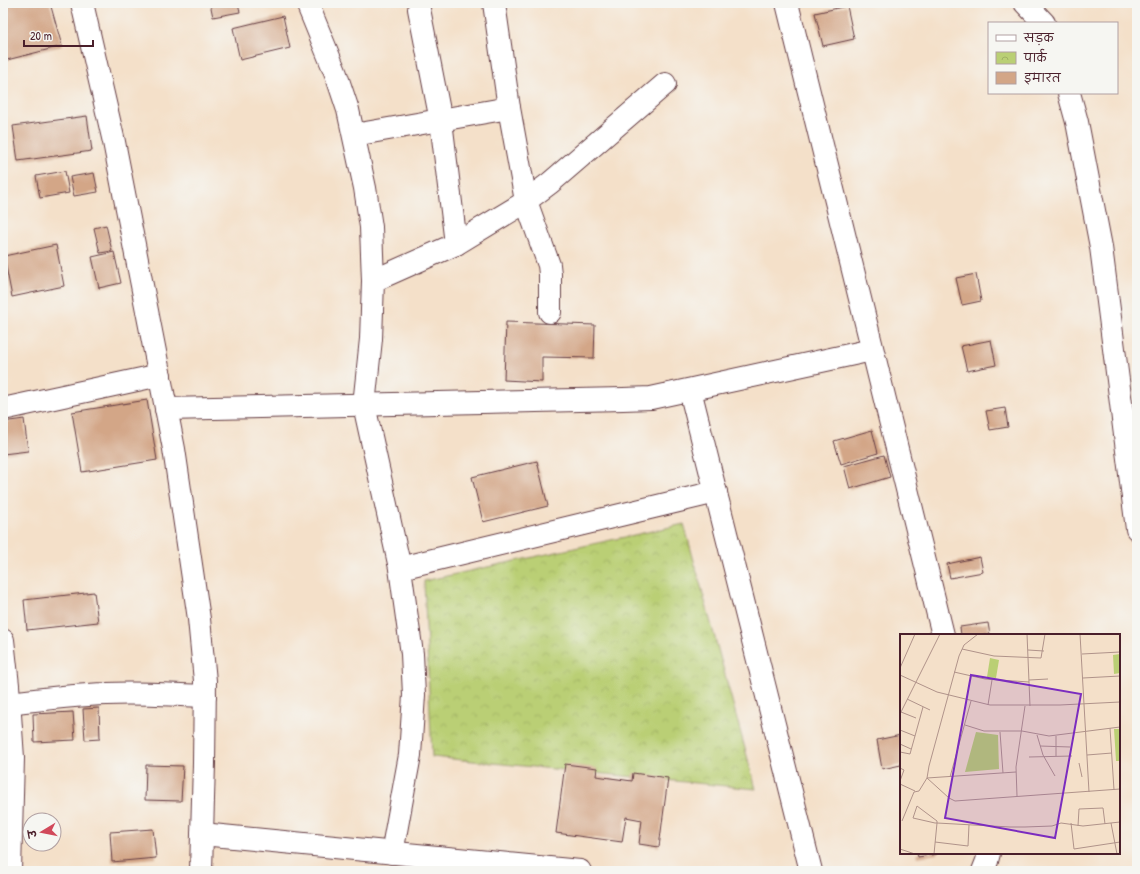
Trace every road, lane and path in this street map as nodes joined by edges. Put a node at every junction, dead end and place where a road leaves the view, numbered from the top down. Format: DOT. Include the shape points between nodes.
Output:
graph roads {
  1 [pos="82,3"];
  2 [pos="307,3"];
  3 [pos="494,3"];
  4 [pos="787,3"];
  5 [pos="1025,3"];
  6 [pos="419,9"];
  7 [pos="1043,22"];
  8 [pos="665,84"];
  9 [pos="1069,94"];
  10 [pos="509,108"];
  11 [pos="441,121"];
  12 [pos="354,135"];
  13 [pos="526,201"];
  14 [pos="456,244"];
  15 [pos="374,281"];
  16 [pos="550,312"];
  17 [pos="872,350"];
  18 [pos="160,375"];
  19 [pos="690,390"];
  20 [pos="364,405"];
  21 [pos="3,409"];
  22 [pos="166,409"];
  23 [pos="716,492"];
  24 [pos="1137,529"];
  25 [pos="400,568"];
  26 [pos="943,634"];
  27 [pos="3,640"];
  28 [pos="205,696"];
  29 [pos="9,702"];
  30 [pos="202,834"];
  31 [pos="392,853"];
  32 [pos="989,854"];
  33 [pos="10,871"];
  34 [pos="201,871"];
  35 [pos="580,871"];
  36 [pos="811,871"];
  37 [pos="983,871"];
  1 -- 18 [label="street" via="114,142"];
  2 -- 12 [label="street" via="336,74"];
  3 -- 10 [label="street"];
  4 -- 17 [label="street"];
  5 -- 7 [label="street"];
  6 -- 11 [label="street"];
  8 -- 13 [label="street"];
  9 -- 24 [label="street" via="1101,247"];
  10 -- 11 [label="street"];
  10 -- 13 [label="street"];
  11 -- 12 [label="street"];
  11 -- 14 [label="street"];
  12 -- 15 [label="street" via="365,188"];
  13 -- 14 [label="street"];
  13 -- 16 [label="street" via="549,265"];
  14 -- 15 [label="street"];
  15 -- 20 [label="street"];
  17 -- 19 [label="street"];
  17 -- 26 [label="street"];
  18 -- 21 [label="street"];
  18 -- 22 [label="street"];
  19 -- 20 [label="street" via="651,398"];
  19 -- 23 [label="street"];
  20 -- 22 [label="street"];
  20 -- 25 [label="street"];
  22 -- 28 [label="street" via="199,619"];
  23 -- 25 [label="street"];
  23 -- 36 [label="street"];
  25 -- 31 [label="street" via="412,654 414,695 410,755"];
  27 -- 29 [label="street"];
  28 -- 29 [label="street" via="130,693"];
  28 -- 30 [label="street"];
  29 -- 33 [label="street" via="12,758"];
  30 -- 31 [label="street"];
  30 -- 34 [label="street"];
  31 -- 35 [label="street"];
  32 -- 37 [label="street"];
}
